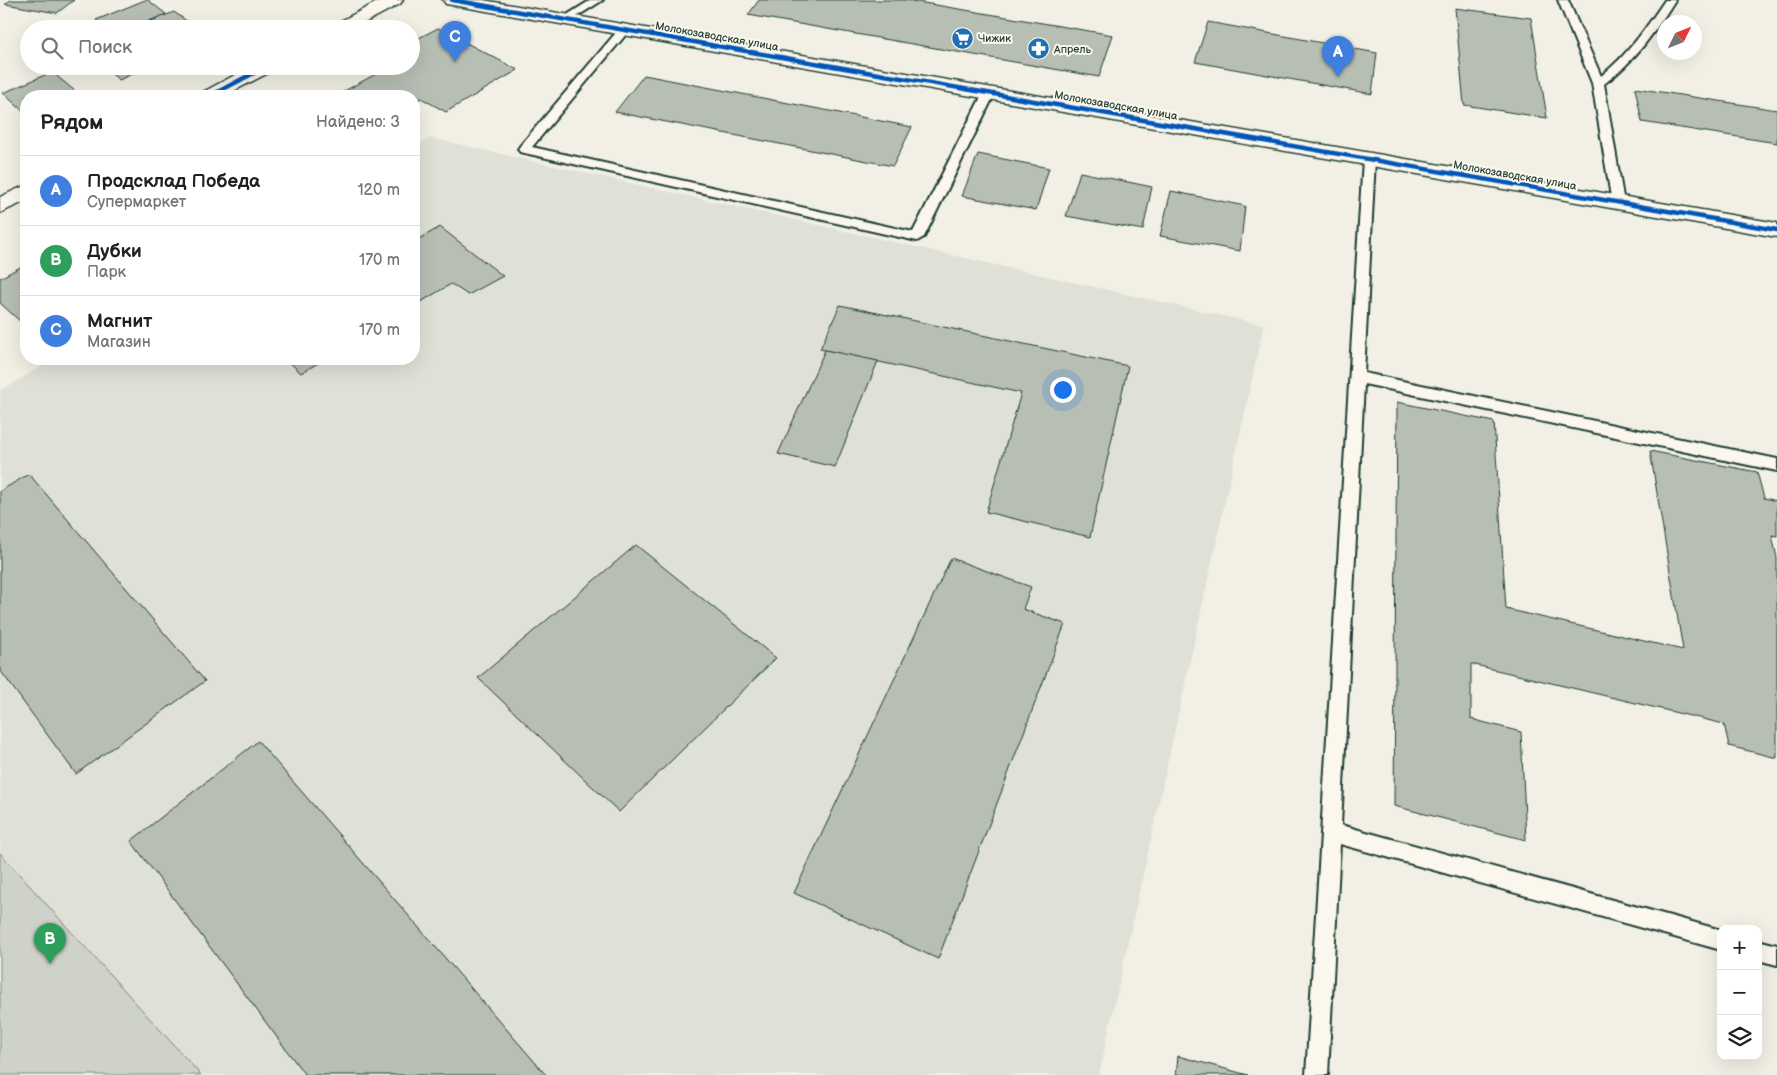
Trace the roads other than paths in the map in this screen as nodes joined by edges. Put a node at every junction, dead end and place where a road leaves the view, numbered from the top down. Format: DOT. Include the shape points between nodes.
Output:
graph roads {
  1 [pos="394,0"];
  2 [pos="452,0"];
  3 [pos="598,0"];
  4 [pos="1563,0"];
  5 [pos="1670,0"];
  6 [pos="356,20"];
  7 [pos="564,20"];
  8 [pos="624,30"];
  9 [pos="250,75"];
  10 [pos="1598,83"];
  11 [pos="221,90"];
  12 [pos="988,93"];
  13 [pos="1369,159"];
  14 [pos="20,195"];
  15 [pos="1618,203"];
  16 [pos="0,206"];
  17 [pos="1777,230"];
  18 [pos="1357,377"];
  19 [pos="1777,465"];
  20 [pos="1331,830"];
  21 [pos="1717,939"];
  22 [pos="1762,951"];
  23 [pos="1777,955"];
  24 [pos="1317,1075"];
  1 -- 6 [label="street"];
  2 -- 7 [label="street, Молокозаводская улица"];
  3 -- 7 [label="lane"];
  4 -- 10 [label="lane"];
  5 -- 10 [label="lane" via="1643,43 1618,69"];
  7 -- 8 [label="street, Молокозаводская улица"];
  8 -- 12 [label="street, Молокозаводская улица"];
  8 -- 12 [label="lane" via="524,149 917,237"];
  9 -- 11 [label="street"];
  10 -- 15 [label="lane"];
  12 -- 13 [label="street, Молокозаводская улица"];
  13 -- 15 [label="street, Молокозаводская улица"];
  13 -- 18 [label="lane"];
  14 -- 16 [label="street"];
  15 -- 17 [label="street, Молокозаводская улица"];
  18 -- 19 [label="lane"];
  18 -- 20 [label="lane"];
  20 -- 21 [label="lane"];
  20 -- 24 [label="lane"];
  22 -- 23 [label="lane"];
}
